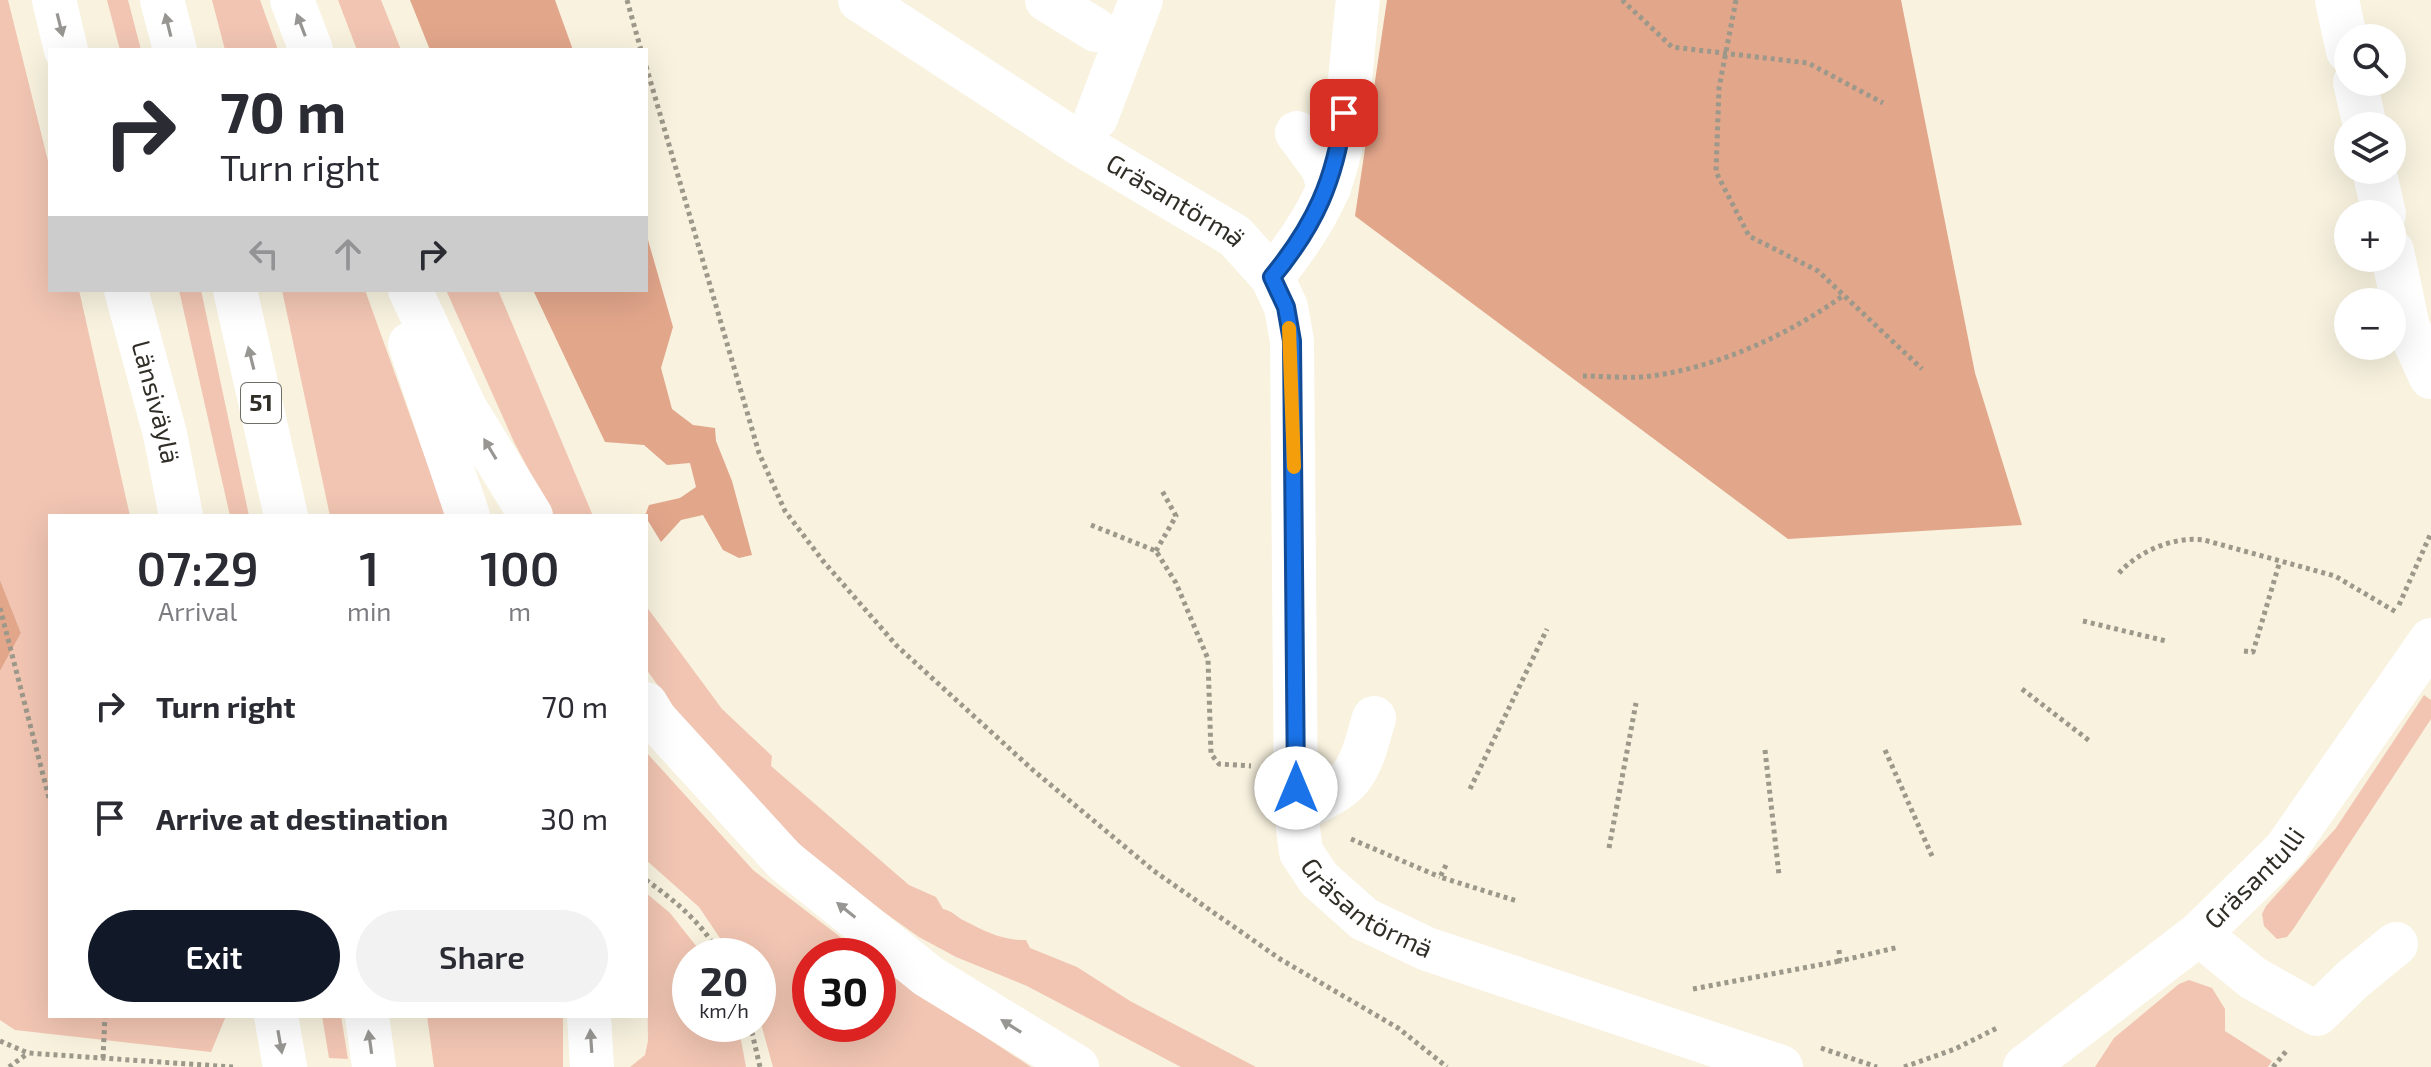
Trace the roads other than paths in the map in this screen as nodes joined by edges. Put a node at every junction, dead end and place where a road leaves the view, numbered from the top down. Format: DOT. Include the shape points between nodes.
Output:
graph roads {
  1 [pos="54,0"];
  2 [pos="162,0"];
  3 [pos="292,0"];
  4 [pos="860,0"];
  5 [pos="1047,0"];
  6 [pos="1141,0"];
  7 [pos="1358,0"];
  8 [pos="2337,0"];
  9 [pos="2342,24"];
  10 [pos="1096,30"];
  11 [pos="66,48"];
  12 [pos="174,48"];
  13 [pos="310,48"];
  14 [pos="1096,118"];
  15 [pos="1297,133"];
  16 [pos="1329,188"];
  17 [pos="2396,272"];
  18 [pos="1272,277"];
  19 [pos="127,292"];
  20 [pos="235,292"];
  21 [pos="395,292"];
  22 [pos="411,292"];
  23 [pos="2431,377"];
  24 [pos="181,514"];
  25 [pos="286,514"];
  26 [pos="467,514"];
  27 [pos="530,514"];
  28 [pos="2431,640"];
  29 [pos="648,707"];
  30 [pos="1374,718"];
  31 [pos="1296,811"];
  32 [pos="2199,934"];
  33 [pos="2396,944"];
  34 [pos="276,1018"];
  35 [pos="367,1018"];
  36 [pos="589,1018"];
  37 [pos="1794,1055"];
  38 [pos="285,1067"];
  39 [pos="374,1067"];
  40 [pos="592,1067"];
  41 [pos="1077,1067"];
  42 [pos="2025,1067"];
  1 -- 11 [label="main road, one-way"];
  12 -- 2 [label="main road, one-way"];
  13 -- 3 [label="main road, one-way"];
  4 -- 18 [label="main road, Gräsantörmä" via="1077,142 1235,236"];
  5 -- 10 [label="main road"];
  6 -- 14 [label="main road"];
  7 -- 16 [label="main road"];
  8 -- 9 [label="main road"];
  15 -- 16 [label="main road" via="1323,168"];
  16 -- 18 [label="main road"];
  17 -- 23 [label="main road" via="2408,327"];
  18 -- 31 [label="main road, Gräsantörmä" via="1286,307 1292,341"];
  19 -- 24 [label="main road, Länsiväylä"];
  25 -- 20 [label="main road, 51, one-way"];
  21 -- 26 [label="main road"];
  27 -- 22 [label="main road, one-way" via="465,408"];
  28 -- 32 [label="main road, Gräsantulli" via="2285,850"];
  41 -- 29 [label="main road, one-way" via="928,976 785,861"];
  30 -- 31 [label="main road" via="1350,783"];
  31 -- 37 [label="main road, Gräsantörmä" via="1301,852 1319,879 1364,919 1427,949"];
  32 -- 33 [label="main road" via="2253,978 2317,1014"];
  32 -- 42 [label="main road, Gräsantulli"];
  34 -- 38 [label="main road, one-way"];
  39 -- 35 [label="main road, one-way"];
  40 -- 36 [label="main road, one-way"];
}
